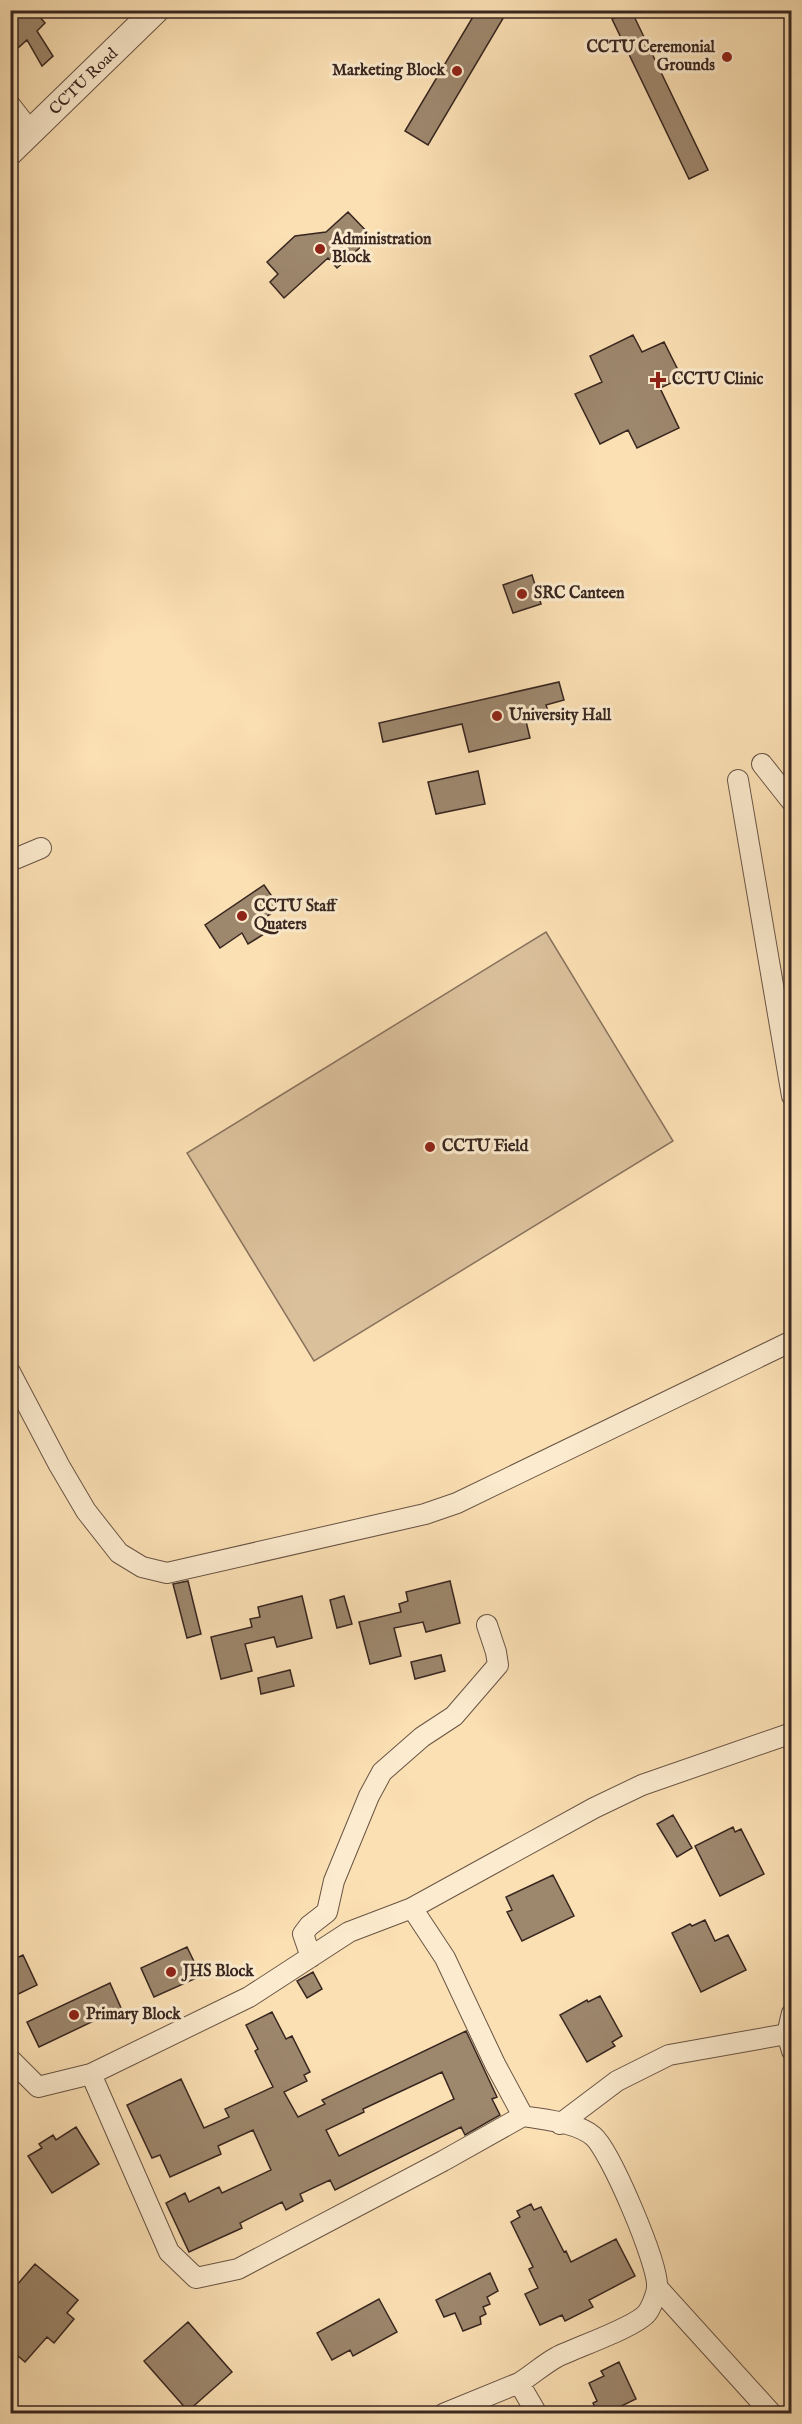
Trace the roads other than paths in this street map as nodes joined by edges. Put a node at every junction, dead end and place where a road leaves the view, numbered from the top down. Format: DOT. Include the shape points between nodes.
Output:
graph roads {
  1 [pos="156,10"];
  2 [pos="10,105"];
  3 [pos="31,132"];
  4 [pos="10,152"];
  5 [pos="762,764"];
  6 [pos="738,780"];
  7 [pos="792,802"];
  8 [pos="42,848"];
  9 [pos="10,861"];
  10 [pos="792,1096"];
  11 [pos="792,1341"];
  12 [pos="10,1372"];
  13 [pos="487,1625"];
  14 [pos="792,1733"];
  15 [pos="412,1908"];
  16 [pos="311,1957"];
  17 [pos="792,2013"];
  18 [pos="789,2043"];
  19 [pos="10,2059"];
  20 [pos="91,2074"];
  21 [pos="523,2116"];
  22 [pos="561,2124"];
  23 [pos="657,2287"];
  24 [pos="519,2383"];
  25 [pos="443,2414"];
  26 [pos="537,2414"];
  27 [pos="772,2414"];
  1 -- 3 [label="street, CCTU Road"];
  2 -- 3 [label="street"];
  3 -- 4 [label="street, CCTU Road"];
  5 -- 7 [label="street"];
  6 -- 10 [label="street"];
  8 -- 9 [label="street"];
  11 -- 12 [label="street" via="457,1503 167,1573 142,1567 119,1553 86,1511"];
  13 -- 16 [label="street" via="498,1665 454,1716 422,1737 382,1772 334,1881 327,1912 303,1934"];
  14 -- 15 [label="street" via="642,1785"];
  15 -- 16 [label="street" via="349,1932"];
  15 -- 21 [label="street" via="445,1958"];
  16 -- 20 [label="street" via="249,1997"];
  17 -- 18 [label="street"];
  18 -- 22 [label="street" via="669,2055 617,2081"];
  19 -- 20 [label="street" via="38,2087"];
  20 -- 21 [label="street" via="169,2252 196,2278 238,2269"];
  21 -- 22 [label="street"];
  22 -- 23 [label="street" via="593,2136 604,2149 633,2212"];
  23 -- 24 [label="street" via="648,2313 556,2358"];
  23 -- 27 [label="street"];
  24 -- 25 [label="street"];
  24 -- 26 [label="street"];
}
